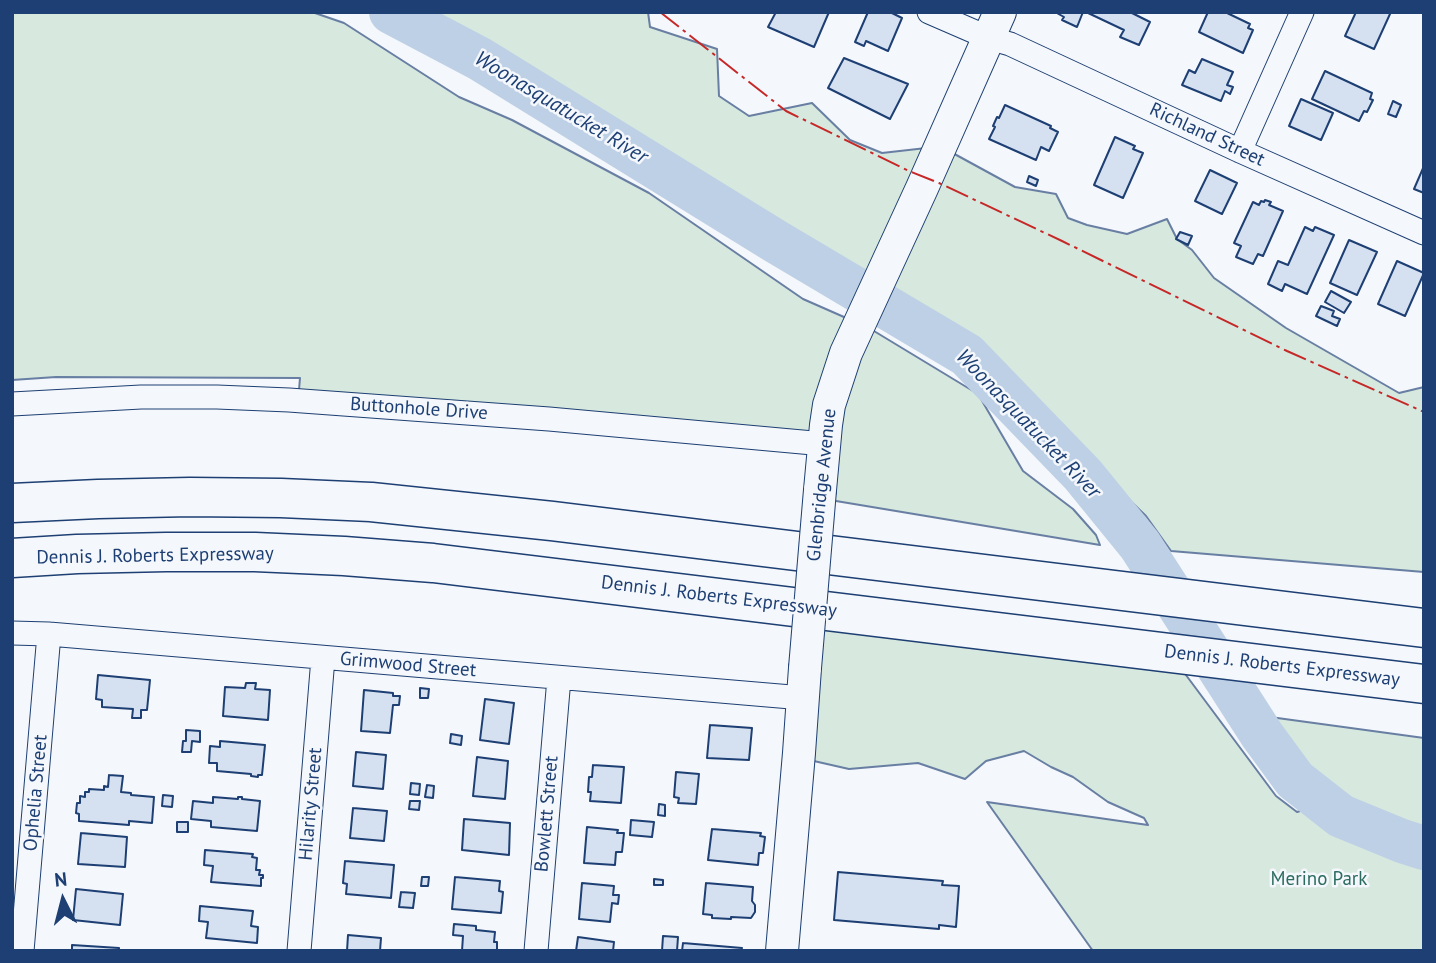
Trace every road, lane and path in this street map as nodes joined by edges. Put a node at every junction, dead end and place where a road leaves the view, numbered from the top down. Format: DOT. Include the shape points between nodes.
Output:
graph roads {
  1 [pos="929,12"];
  2 [pos="1302,12"];
  3 [pos="995,25"];
  4 [pos="1240,151"];
  5 [pos="1424,233"];
  6 [pos="12,404"];
  7 [pos="824,444"];
  8 [pos="12,503"];
  9 [pos="12,558"];
  10 [pos="1424,628"];
  11 [pos="12,633"];
  12 [pos="49,634"];
  13 [pos="323,658"];
  14 [pos="559,678"];
  15 [pos="804,683"];
  16 [pos="1424,684"];
  17 [pos="22,951"];
  18 [pos="299,951"];
  19 [pos="536,951"];
  20 [pos="782,951"];
  1 -- 3 [label="street, Richland Street"];
  2 -- 4 [label="street"];
  3 -- 4 [label="street, Richland Street" via="1010,44"];
  3 -- 7 [label="main road, Glenbridge Avenue" via="846,353 829,405"];
  4 -- 5 [label="street, Richland Street"];
  6 -- 7 [label="street, Buttonhole Drive" via="142,397 289,400"];
  7 -- 15 [label="main road, Glenbridge Avenue, bridge"];
  8 -- 10 [label="highway" via="190,497 371,502"];
  9 -- 16 [label="highway, Dennis J. Roberts Expressway" via="242,552 420,562"];
  11 -- 12 [label="street, Grimwood Street"];
  12 -- 13 [label="street, Grimwood Street"];
  12 -- 17 [label="street, Ophelia Street"];
  13 -- 14 [label="street, Grimwood Street"];
  13 -- 18 [label="street, Hilarity Street"];
  14 -- 15 [label="street, Grimwood Street"];
  14 -- 19 [label="street, Bowlett Street"];
  15 -- 20 [label="main road, Glenbridge Avenue"];
}
